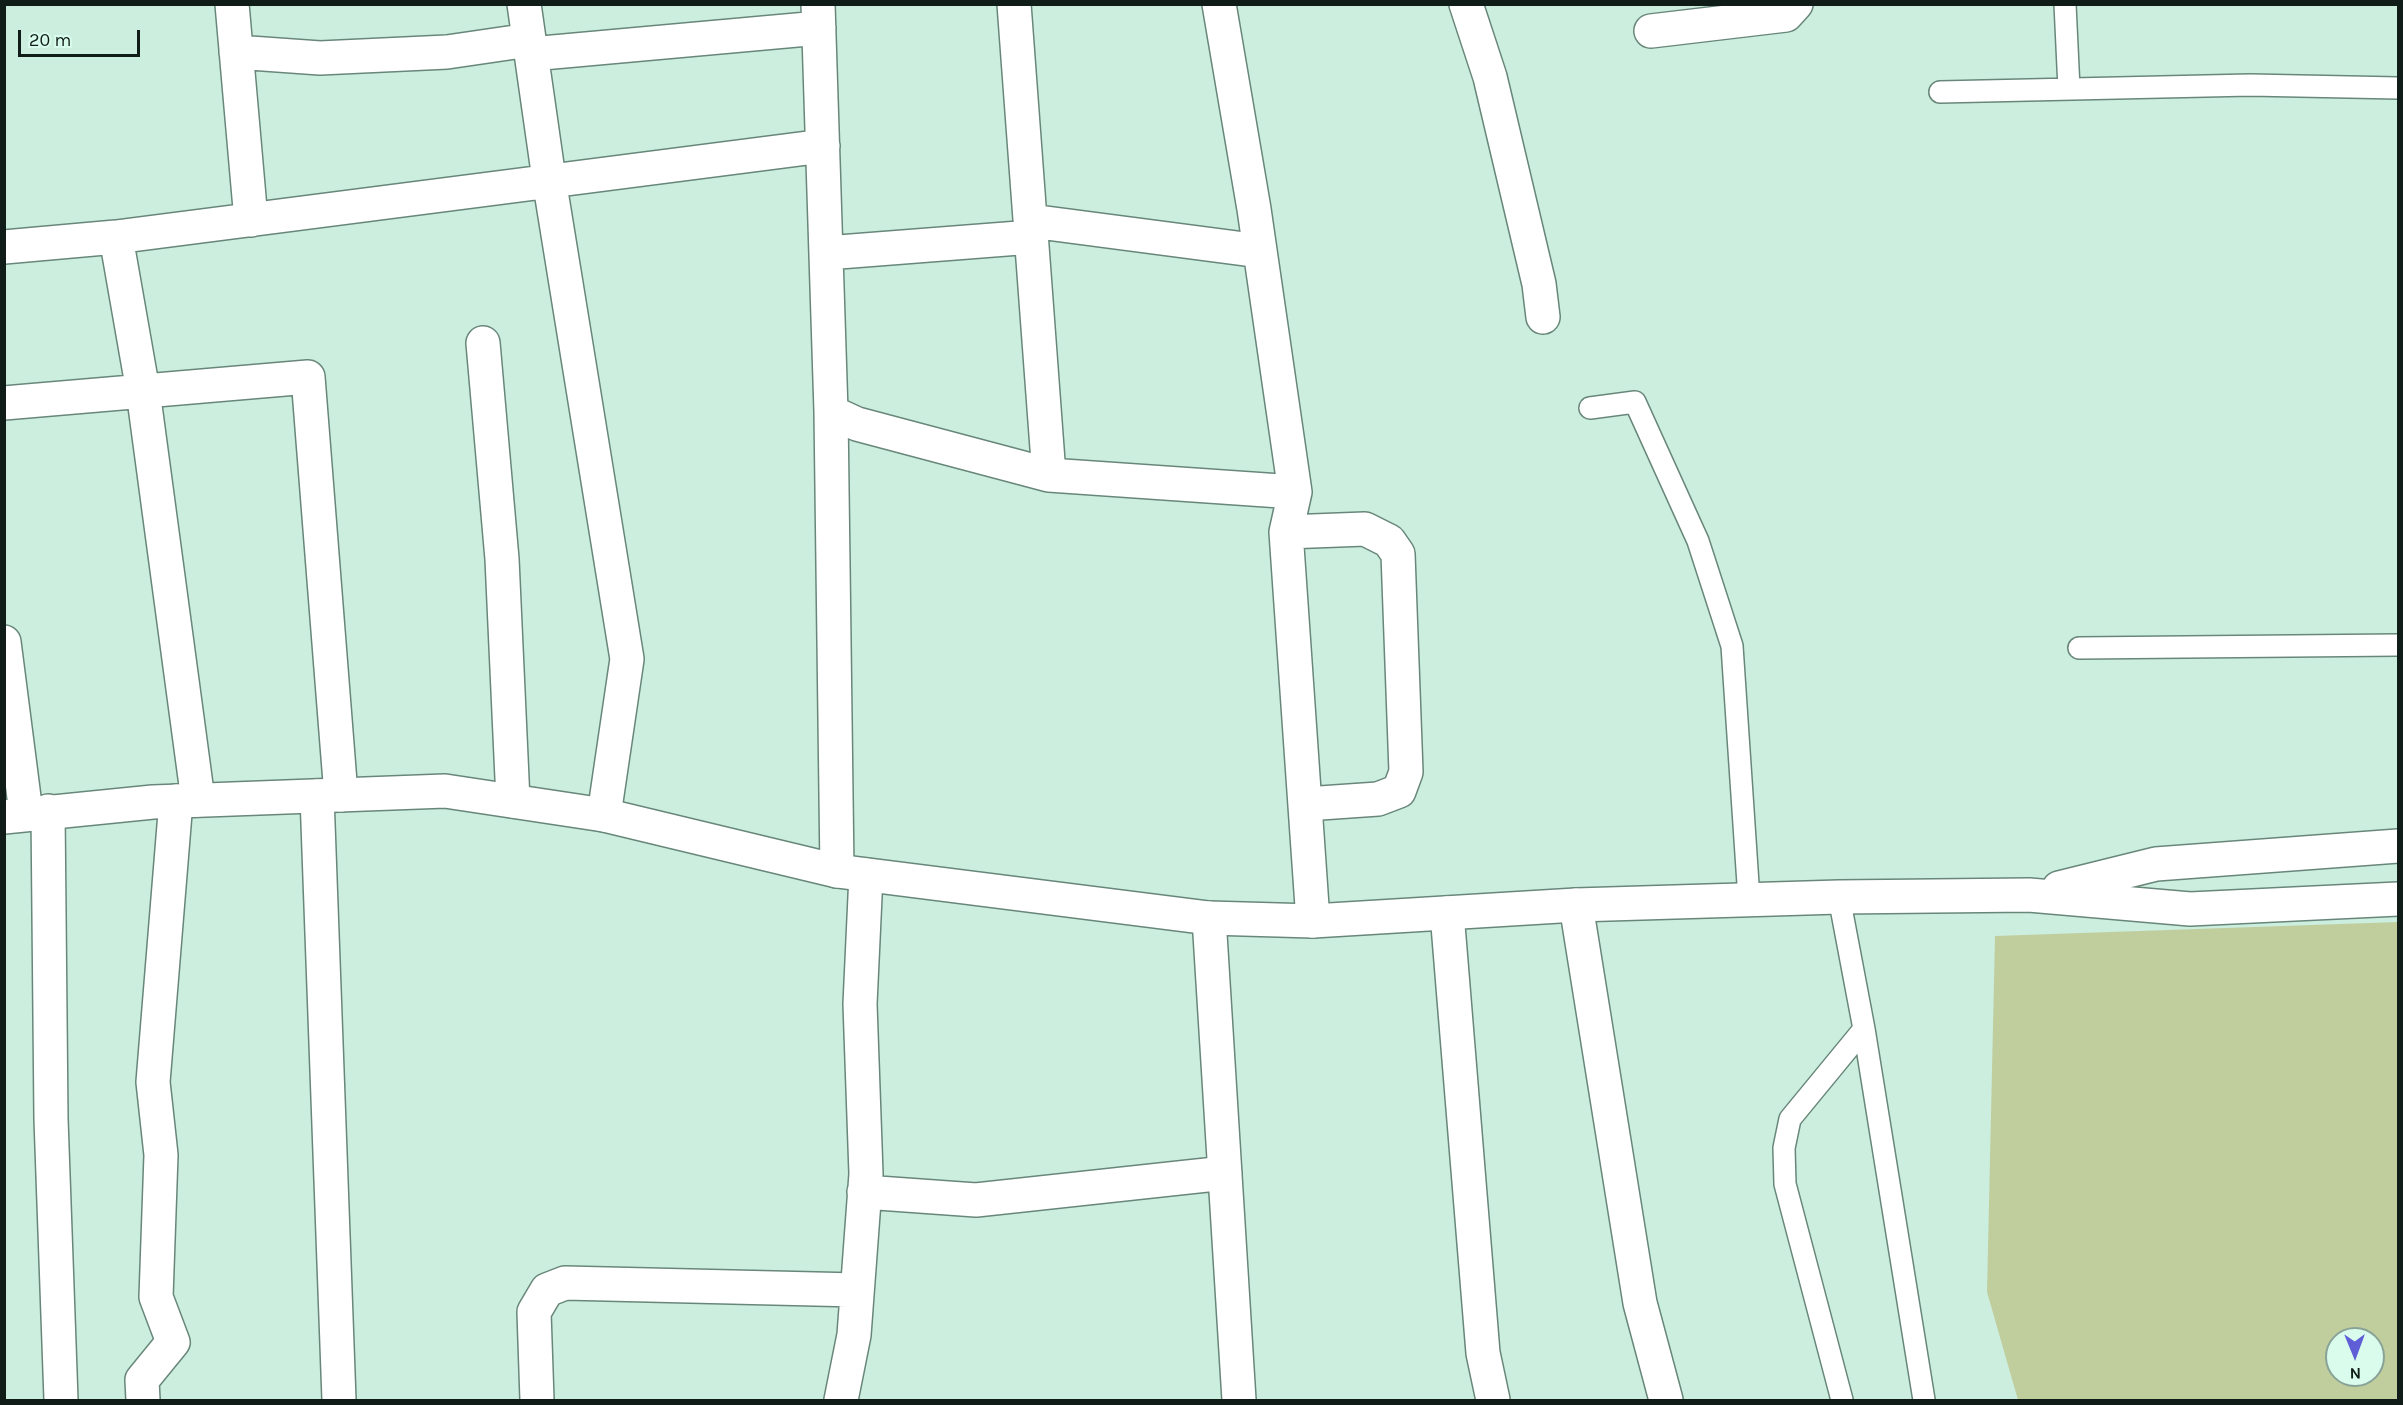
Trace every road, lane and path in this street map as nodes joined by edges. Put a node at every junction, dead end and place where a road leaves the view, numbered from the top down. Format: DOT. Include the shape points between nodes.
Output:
graph roads {
  1 [pos="232,4"];
  2 [pos="524,4"];
  3 [pos="1014,4"];
  4 [pos="1219,4"];
  5 [pos="1466,4"];
  6 [pos="1796,4"];
  7 [pos="2066,4"];
  8 [pos="819,16"];
  9 [pos="1651,31"];
  10 [pos="530,47"];
  11 [pos="236,52"];
  12 [pos="2398,88"];
  13 [pos="2069,89"];
  14 [pos="1940,92"];
  15 [pos="823,146"];
  16 [pos="549,179"];
  17 [pos="251,220"];
  18 [pos="1031,229"];
  19 [pos="116,237"];
  20 [pos="4,247"];
  21 [pos="1260,251"];
  22 [pos="826,254"];
  23 [pos="1543,317"];
  24 [pos="483,343"];
  25 [pos="143,391"];
  26 [pos="4,403"];
  27 [pos="1590,408"];
  28 [pos="831,412"];
  29 [pos="1050,475"];
  30 [pos="1295,492"];
  31 [pos="1287,532"];
  32 [pos="4,642"];
  33 [pos="2398,645"];
  34 [pos="2079,648"];
  35 [pos="329,795"];
  36 [pos="187,801"];
  37 [pos="513,801"];
  38 [pos="1306,804"];
  39 [pos="26,813"];
  40 [pos="604,815"];
  41 [pos="2398,846"];
  42 [pos="852,873"];
  43 [pos="2029,895"];
  44 [pos="1839,897"];
  45 [pos="1749,899"];
  46 [pos="2398,899"];
  47 [pos="1576,904"];
  48 [pos="1447,913"];
  49 [pos="1209,918"];
  50 [pos="1313,921"];
  51 [pos="1864,1029"];
  52 [pos="1225,1173"];
  53 [pos="864,1192"];
  54 [pos="857,1290"];
  55 [pos="61,1401"];
  56 [pos="143,1401"];
  57 [pos="339,1401"];
  58 [pos="537,1401"];
  59 [pos="841,1401"];
  60 [pos="1239,1401"];
  61 [pos="1493,1401"];
  62 [pos="1666,1401"];
  63 [pos="1842,1401"];
  64 [pos="1924,1401"];
  1 -- 11 [label="street"];
  2 -- 10 [label="street"];
  3 -- 18 [label="street"];
  4 -- 21 [label="street"];
  5 -- 23 [label="street" via="1490,77 1539,284"];
  6 -- 9 [label="street" via="1786,15"];
  7 -- 13 [label="lane"];
  8 -- 10 [label="street"];
  8 -- 15 [label="street"];
  10 -- 11 [label="street" via="331,58"];
  10 -- 16 [label="street"];
  11 -- 17 [label="street"];
  12 -- 13 [label="lane" via="2250,85"];
  13 -- 14 [label="lane"];
  15 -- 16 [label="street"];
  15 -- 22 [label="street"];
  16 -- 17 [label="street"];
  16 -- 40 [label="street" via="627,659"];
  17 -- 19 [label="street"];
  18 -- 21 [label="street"];
  18 -- 22 [label="street"];
  18 -- 29 [label="street"];
  19 -- 20 [label="street"];
  19 -- 25 [label="street"];
  21 -- 30 [label="street"];
  22 -- 28 [label="street"];
  24 -- 37 [label="street" via="502,559"];
  25 -- 26 [label="street"];
  25 -- 35 [label="street" via="308,377"];
  25 -- 36 [label="street"];
  27 -- 45 [label="lane" via="1635,402 1698,541 1732,646"];
  28 -- 29 [label="street" via="857,424"];
  28 -- 42 [label="street"];
  29 -- 30 [label="street"];
  30 -- 31 [label="street"];
  31 -- 38 [label="street"];
  31 -- 38 [label="street" via="1365,530 1389,541 1398,554 1407,772 1399,791 1378,799"];
  32 -- 39 [label="street"];
  33 -- 34 [label="lane"];
  35 -- 36 [label="street"];
  35 -- 37 [label="street" via="445,791"];
  35 -- 57 [label="street"];
  36 -- 39 [label="street"];
  36 -- 56 [label="street" via="153,1082 161,1155 156,1297 173,1342 142,1380"];
  37 -- 40 [label="street"];
  38 -- 50 [label="street"];
  39 -- 55 [label="street" via="51,1119"];
  40 -- 42 [label="street"];
  41 -- 43 [label="street" via="2156,864"];
  42 -- 49 [label="street"];
  42 -- 53 [label="street" via="860,1004"];
  43 -- 44 [label="street"];
  43 -- 46 [label="street" via="2190,909"];
  44 -- 45 [label="street"];
  44 -- 51 [label="lane"];
  45 -- 47 [label="street"];
  47 -- 48 [label="street"];
  47 -- 62 [label="street" via="1640,1302"];
  48 -- 50 [label="street"];
  48 -- 61 [label="street" via="1483,1353"];
  49 -- 50 [label="street"];
  49 -- 52 [label="street"];
  51 -- 63 [label="lane" via="1790,1119 1784,1149 1785,1184"];
  51 -- 64 [label="lane"];
  52 -- 53 [label="street" via="976,1200"];
  52 -- 60 [label="street"];
  53 -- 54 [label="street"];
  54 -- 58 [label="street" via="565,1283 547,1290 534,1312"];
  54 -- 59 [label="street" via="854,1335"];
}
